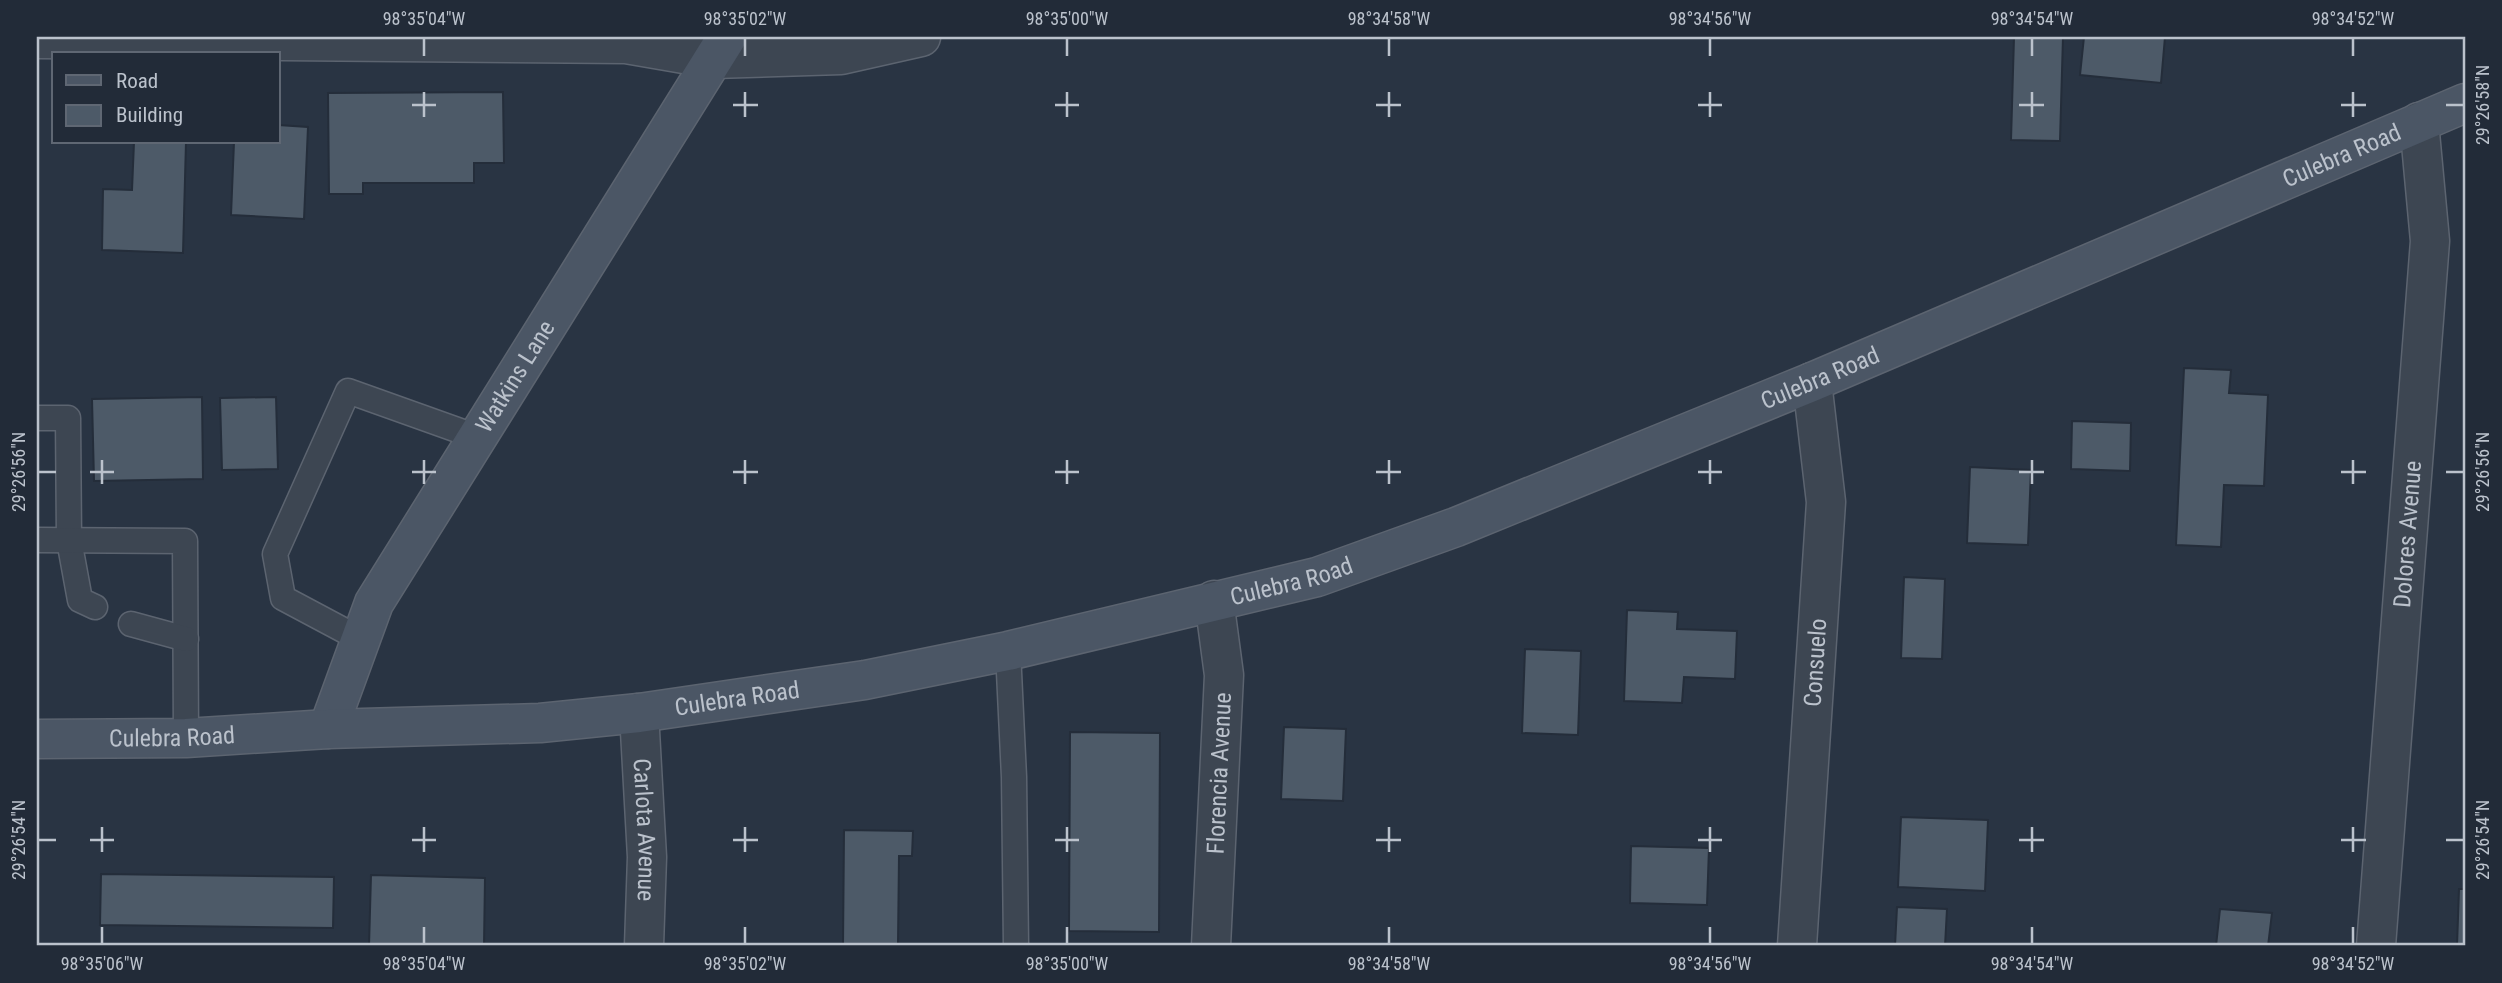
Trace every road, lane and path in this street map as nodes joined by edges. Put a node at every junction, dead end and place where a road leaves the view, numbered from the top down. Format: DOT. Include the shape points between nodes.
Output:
graph roads {
  1 [pos="921,37"];
  2 [pos="37,39"];
  3 [pos="720,48"];
  4 [pos="2465,103"];
  5 [pos="2419,122"];
  6 [pos="1812,382"];
  7 [pos="37,418"];
  8 [pos="477,437"];
  9 [pos="37,540"];
  10 [pos="69,540"];
  11 [pos="1214,600"];
  12 [pos="95,607"];
  13 [pos="131,624"];
  14 [pos="186,639"];
  15 [pos="360,639"];
  16 [pos="1007,651"];
  17 [pos="639,713"];
  18 [pos="328,729"];
  19 [pos="186,738"];
  20 [pos="37,739"];
  21 [pos="645,946"];
  22 [pos="1016,946"];
  23 [pos="1211,946"];
  24 [pos="1797,946"];
  25 [pos="2376,946"];
  1 -- 3 [label="street" via="841,55"];
  2 -- 3 [label="street"];
  3 -- 8 [label="main road, Watkins Lane"];
  4 -- 5 [label="main road, Culebra Road"];
  5 -- 6 [label="main road, Culebra Road"];
  5 -- 25 [label="street, Dolores Avenue" via="2430,241"];
  6 -- 11 [label="main road, Culebra Road" via="1456,527 1317,576"];
  6 -- 24 [label="street, Consuelo" via="1826,502"];
  7 -- 10 [label="lane" via="68,418"];
  8 -- 15 [label="main road, Watkins Lane" via="374,603"];
  8 -- 15 [label="lane" via="348,391 275,554 283,598"];
  9 -- 10 [label="lane"];
  10 -- 12 [label="lane" via="80,600"];
  10 -- 14 [label="lane" via="185,541"];
  11 -- 16 [label="main road, Culebra Road"];
  11 -- 23 [label="street, Florencia Avenue" via="1224,675"];
  13 -- 14 [label="lane"];
  14 -- 19 [label="lane"];
  15 -- 18 [label="main road, Watkins Lane"];
  16 -- 17 [label="main road, Culebra Road" via="865,680"];
  16 -- 22 [label="lane"];
  17 -- 18 [label="main road, Culebra Road" via="540,723"];
  17 -- 21 [label="street, Carlota Avenue" via="647,857"];
  18 -- 19 [label="main road, Culebra Road"];
  19 -- 20 [label="main road, Culebra Road"];
}
